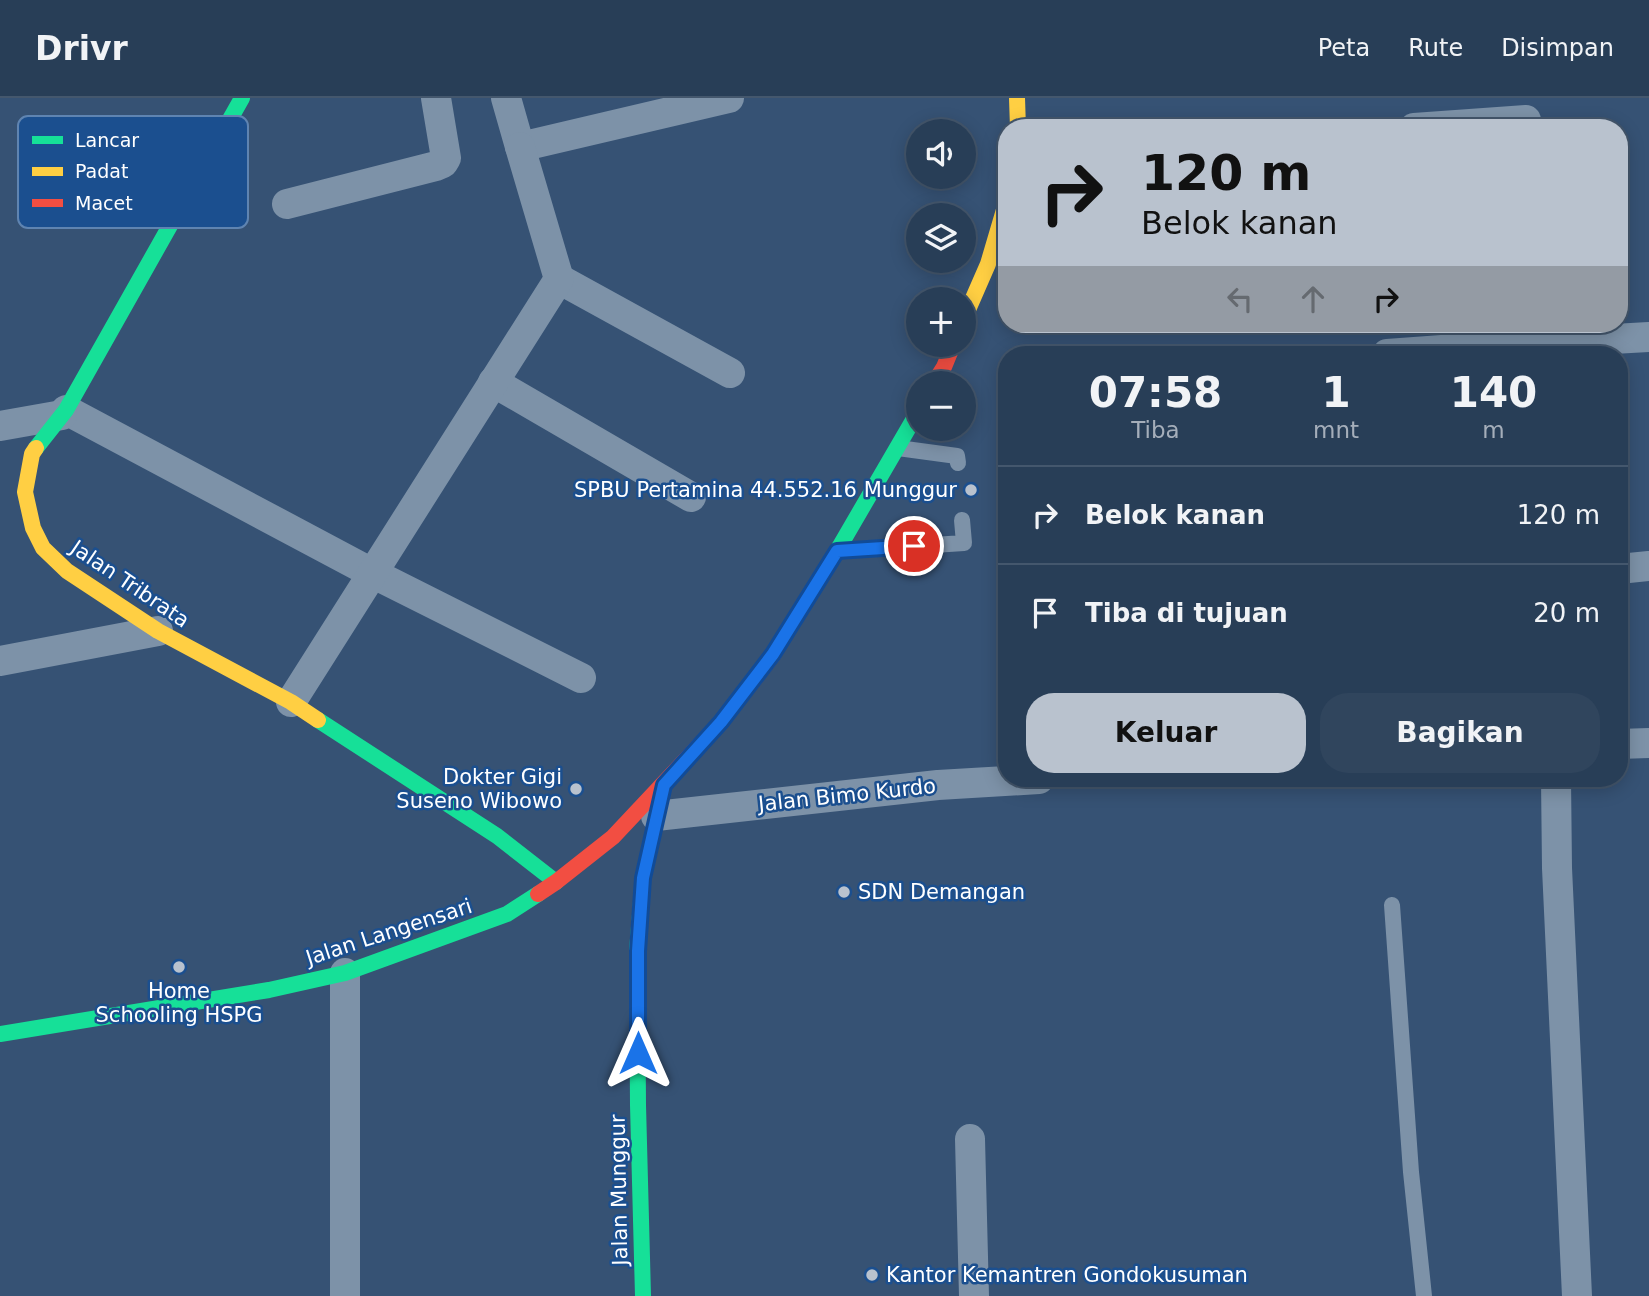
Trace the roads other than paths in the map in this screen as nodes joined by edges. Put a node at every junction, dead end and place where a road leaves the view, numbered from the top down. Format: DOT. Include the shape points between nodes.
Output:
graph roads {
  1 [pos="242,98"];
  2 [pos="436,98"];
  3 [pos="506,98"];
  4 [pos="729,98"];
  5 [pos="1017,98"];
  6 [pos="1526,115"];
  7 [pos="232,116"];
  8 [pos="1018,119"];
  9 [pos="1492,119"];
  10 [pos="520,146"];
  11 [pos="287,204"];
  12 [pos="168,228"];
  13 [pos="998,230"];
  14 [pos="559,279"];
  15 [pos="976,292"];
  16 [pos="1649,337"];
  17 [pos="1524,341"];
  18 [pos="1471,346"];
  19 [pos="730,373"];
  20 [pos="493,382"];
  21 [pos="64,412"];
  22 [pos="0,426"];
  23 [pos="906,432"];
  24 [pos="897,447"];
  25 [pos="958,463"];
  26 [pos="691,497"];
  27 [pos="962,520"];
  28 [pos="837,551"];
  29 [pos="1649,566"];
  30 [pos="1628,568"];
  31 [pos="372,573"];
  32 [pos="158,631"];
  33 [pos="0,661"];
  34 [pos="581,678"];
  35 [pos="290,702"];
  36 [pos="1649,743"];
  37 [pos="1628,744"];
  38 [pos="998,781"];
  39 [pos="664,785"];
  40 [pos="1556,787"];
  41 [pos="656,816"];
  42 [pos="556,882"];
  43 [pos="1392,905"];
  44 [pos="345,973"];
  45 [pos="0,1034"];
  46 [pos="970,1139"];
  47 [pos="345,1296"];
  48 [pos="643,1296"];
  49 [pos="974,1296"];
  50 [pos="1423,1296"];
  51 [pos="1577,1296"];
  1 -- 7 [label="street, Jalan Tribrata"];
  2 -- 11 [label="street" via="446,158 443,163"];
  3 -- 10 [label="street"];
  4 -- 10 [label="street"];
  5 -- 8 [label="street"];
  6 -- 9 [label="street"];
  10 -- 14 [label="street"];
  12 -- 21 [label="street, Jalan Tribrata"];
  13 -- 15 [label="street"];
  14 -- 19 [label="street"];
  14 -- 20 [label="street"];
  16 -- 17 [label="street"];
  17 -- 18 [label="street"];
  20 -- 26 [label="street"];
  20 -- 31 [label="street"];
  21 -- 22 [label="street"];
  21 -- 31 [label="street"];
  21 -- 32 [label="street, Jalan Tribrata" via="32,454 25,492 33,528 43,548 67,571"];
  23 -- 24 [label="street, Jalan Munggur"];
  24 -- 25 [label="lane" via="957,456"];
  24 -- 28 [label="street, Jalan Munggur"];
  27 -- 28 [label="lane" via="964,543"];
  28 -- 39 [label="street, Jalan Munggur" via="773,654 721,722"];
  29 -- 30 [label="street"];
  31 -- 34 [label="street"];
  31 -- 35 [label="street"];
  32 -- 33 [label="street"];
  32 -- 35 [label="street, Jalan Tribrata"];
  35 -- 42 [label="street, Jalan Tribrata" via="497,836"];
  36 -- 37 [label="street"];
  38 -- 41 [label="street, Jalan Bimo Kurdo"];
  39 -- 41 [label="street, Jalan Munggur"];
  39 -- 42 [label="street, Jalan Langensari" via="612,837"];
  40 -- 51 [label="street"];
  41 -- 48 [label="street, Jalan Munggur" via="643,878 638,951"];
  42 -- 44 [label="street, Jalan Langensari" via="507,914"];
  43 -- 50 [label="lane"];
  44 -- 45 [label="street, Jalan Langensari" via="269,990"];
  44 -- 47 [label="street"];
  46 -- 49 [label="street"];
}
